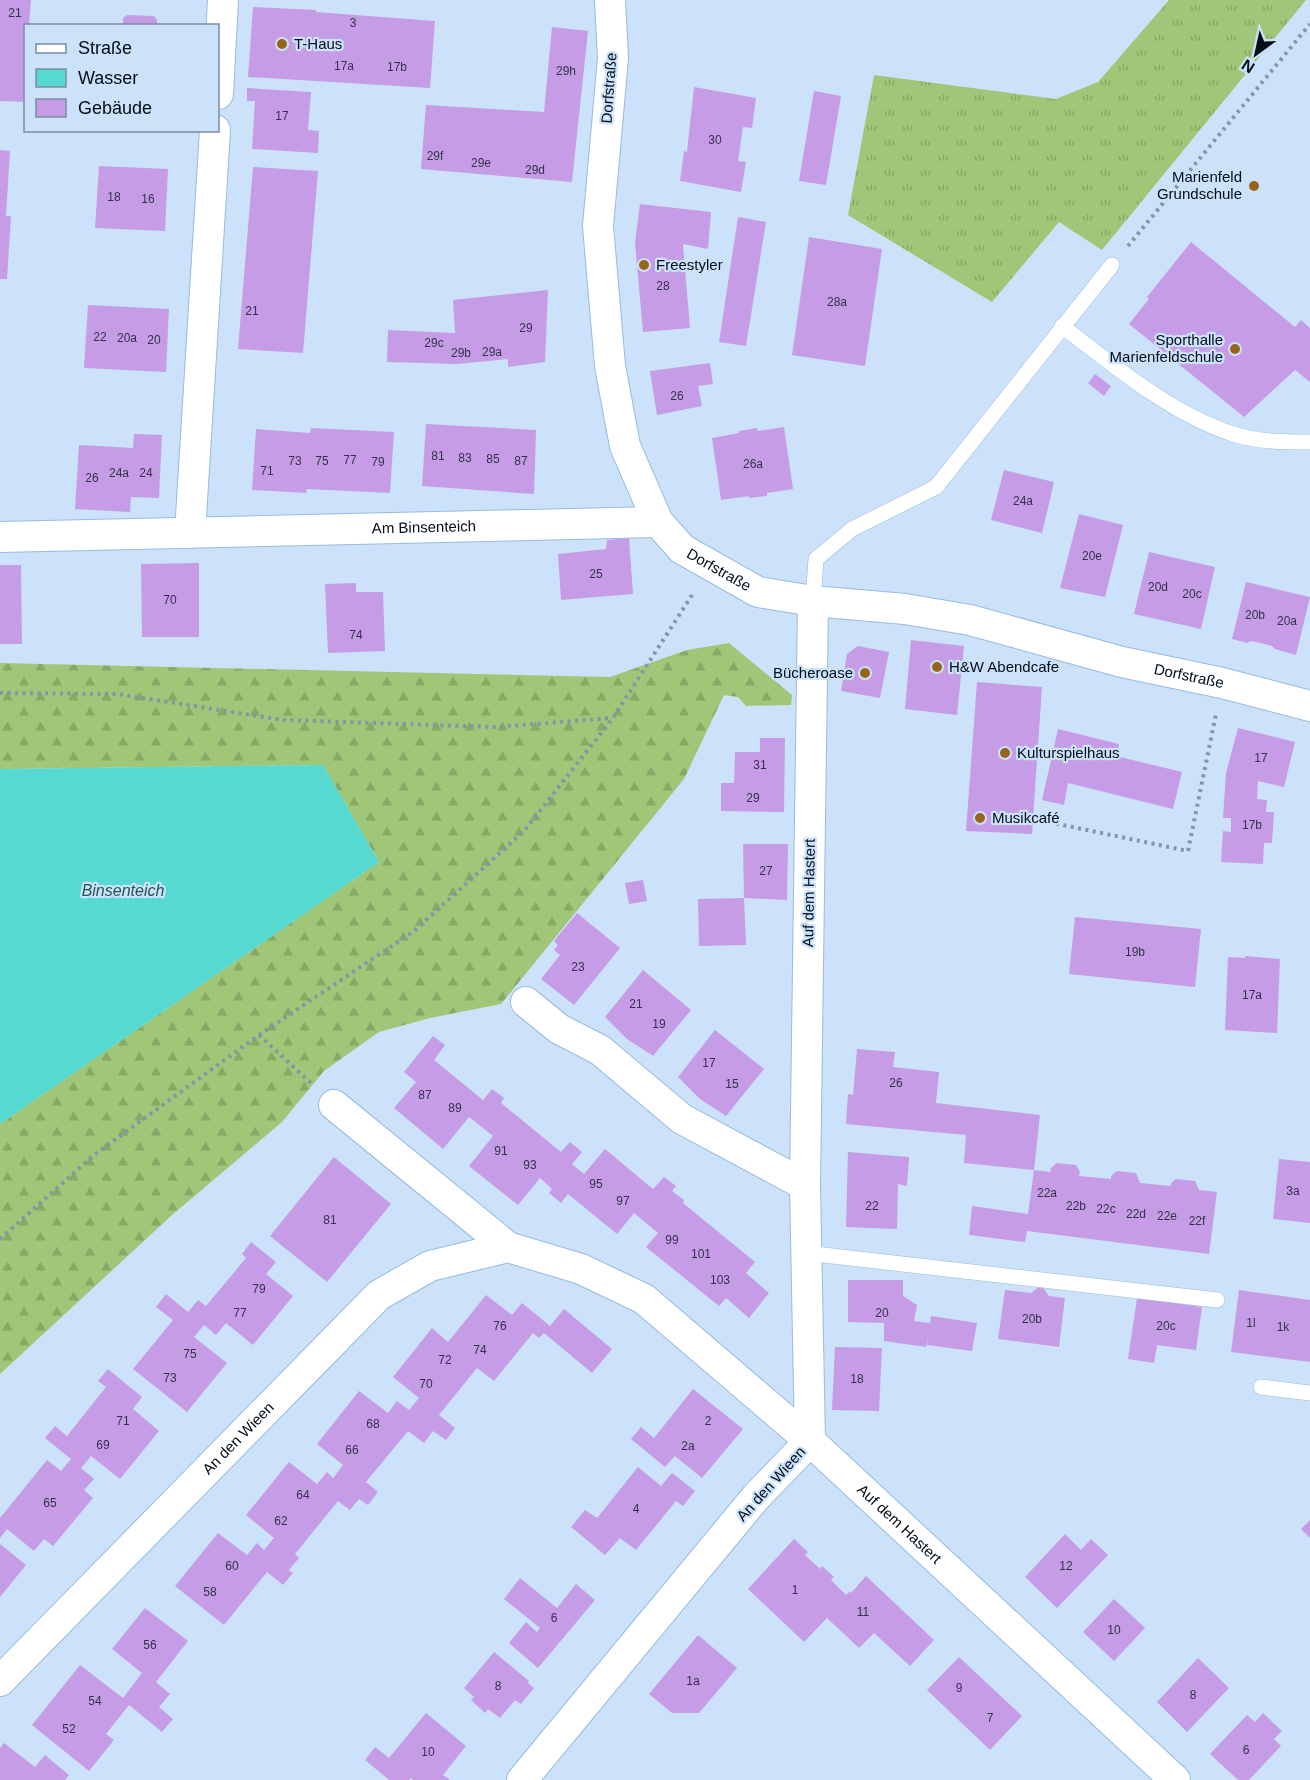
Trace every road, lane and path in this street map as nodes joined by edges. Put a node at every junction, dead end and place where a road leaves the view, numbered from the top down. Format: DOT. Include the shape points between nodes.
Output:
graph roads {
  1 [pos="223,0"];
  2 [pos="610,0"];
  3 [pos="1310,24"];
  4 [pos="219,75"];
  5 [pos="215,132"];
  6 [pos="1112,265"];
  7 [pos="1062,326"];
  8 [pos="1310,442"];
  9 [pos="658,522"];
  10 [pos="190,532"];
  11 [pos="0,537"];
  12 [pos="711,567"];
  13 [pos="813,601"];
  14 [pos="1222,683"];
  15 [pos="0,693"];
  16 [pos="1310,706"];
  17 [pos="613,718"];
  18 [pos="1034,819"];
  19 [pos="526,1002"];
  20 [pos="259,1035"];
  21 [pos="334,1105"];
  22 [pos="805,1185"];
  23 [pos="0,1239"];
  24 [pos="508,1247"];
  25 [pos="806,1253"];
  26 [pos="1217,1300"];
  27 [pos="1261,1387"];
  28 [pos="1310,1393"];
  29 [pos="810,1441"];
  30 [pos="0,1681"];
  31 [pos="522,1780"];
  32 [pos="1175,1780"];
  1 -- 4 [label="street"];
  2 -- 9 [label="street, Dorfstraße" via="613,58 598,226 602,286 624,446"];
  3 -- 6 [label="path"];
  5 -- 10 [label="street"];
  6 -- 7 [label="lane"];
  7 -- 8 [label="lane" via="1187,415 1233,434 1274,442"];
  7 -- 13 [label="lane" via="936,487 852,529 816,559"];
  9 -- 10 [label="street, Am Binsenteich"];
  9 -- 12 [label="street, Dorfstraße" via="682,549"];
  10 -- 11 [label="street, Am Binsenteich"];
  12 -- 13 [label="street, Dorfstraße" via="758,592"];
  12 -- 17 [label="path"];
  13 -- 14 [label="street, Dorfstraße" via="905,609 970,620 1122,662"];
  13 -- 22 [label="street, Auf dem Hastert"];
  14 -- 16 [label="street, Dorfstraße"];
  14 -- 18 [label="path" via="1188,850"];
  15 -- 17 [label="path" via="117,694 283,720 495,727"];
  17 -- 20 [label="path" via="524,831 414,931"];
  19 -- 22 [label="street" via="559,1029 600,1050 682,1119"];
  20 -- 21 [label="path"];
  20 -- 23 [label="path" via="94,1155"];
  21 -- 24 [label="street, An den Wieen"];
  22 -- 25 [label="street, Auf dem Hastert"];
  24 -- 29 [label="street, An den Wieen" via="580,1269 644,1299"];
  24 -- 30 [label="street, An den Wieen" via="430,1266 380,1295"];
  25 -- 26 [label="lane"];
  25 -- 29 [label="street, Auf dem Hastert"];
  27 -- 28 [label="lane"];
  29 -- 31 [label="street, An den Wieen" via="756,1497"];
  29 -- 32 [label="street, Auf dem Hastert"];
}
